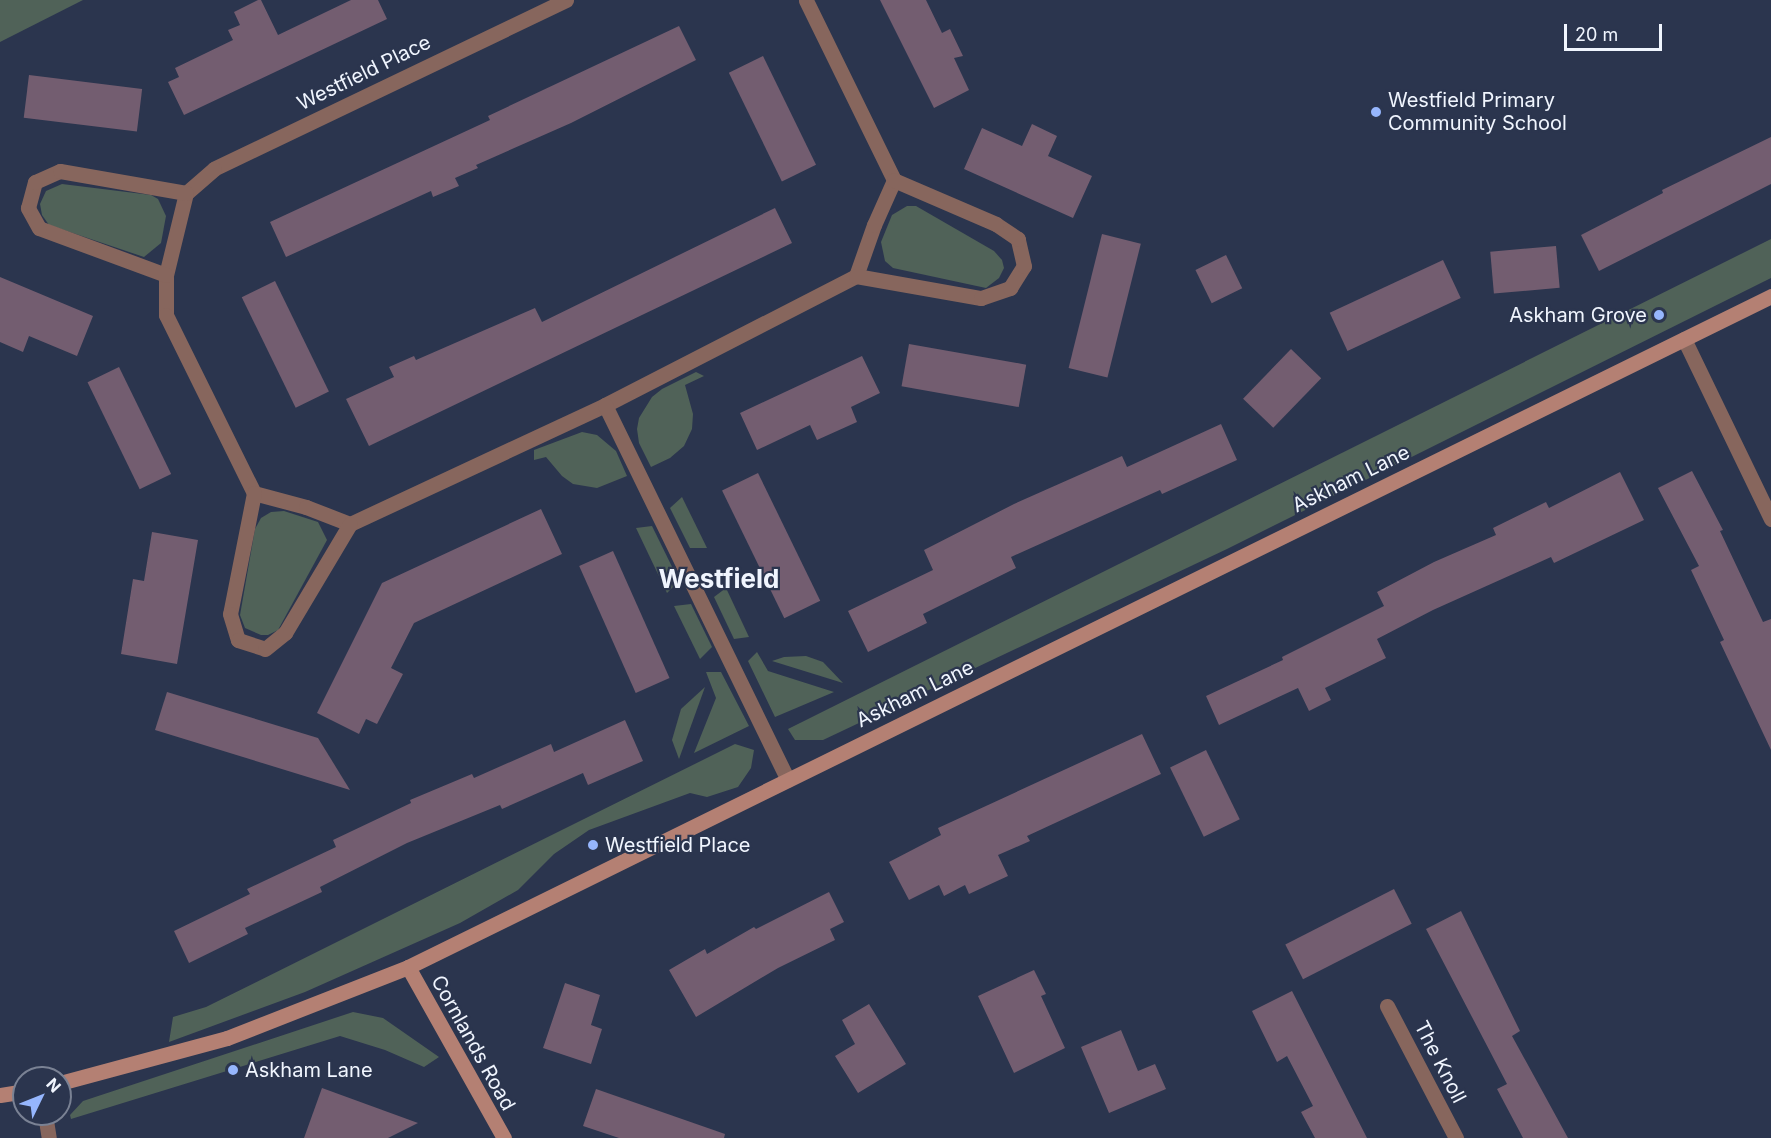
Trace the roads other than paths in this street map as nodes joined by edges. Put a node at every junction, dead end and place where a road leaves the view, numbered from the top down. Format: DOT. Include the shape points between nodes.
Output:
graph roads {
  1 [pos="566,0"];
  2 [pos="806,0"];
  3 [pos="894,180"];
  4 [pos="186,193"];
  5 [pos="166,275"];
  6 [pos="856,276"];
  7 [pos="1771,296"];
  8 [pos="1684,339"];
  9 [pos="605,405"];
  10 [pos="254,493"];
  11 [pos="1771,519"];
  12 [pos="350,524"];
  13 [pos="788,780"];
  14 [pos="408,967"];
  15 [pos="1387,1006"];
  16 [pos="72,1080"];
  17 [pos="504,1138"];
  18 [pos="1455,1138"];
  1 -- 4 [label="street, Westfield Place" via="214,169"];
  2 -- 3 [label="street"];
  3 -- 6 [label="street"];
  3 -- 6 [label="street" via="996,224 1018,239 1024,266 1010,288 981,298"];
  4 -- 5 [label="street"];
  4 -- 5 [label="street" via="60,171 35,182 28,208 39,228"];
  5 -- 10 [label="street" via="166,315"];
  6 -- 9 [label="street"];
  7 -- 8 [label="street, Askham Lane"];
  8 -- 11 [label="street"];
  8 -- 13 [label="street, Askham Lane"];
  9 -- 12 [label="street"];
  9 -- 13 [label="street"];
  10 -- 12 [label="street"];
  10 -- 12 [label="street" via="230,614 238,640 266,649 285,633"];
  13 -- 14 [label="street, Askham Lane"];
  14 -- 16 [label="street, Askham Lane" via="227,1038"];
  14 -- 17 [label="street, Cornlands Road"];
  15 -- 18 [label="street, The Knoll"];
}
